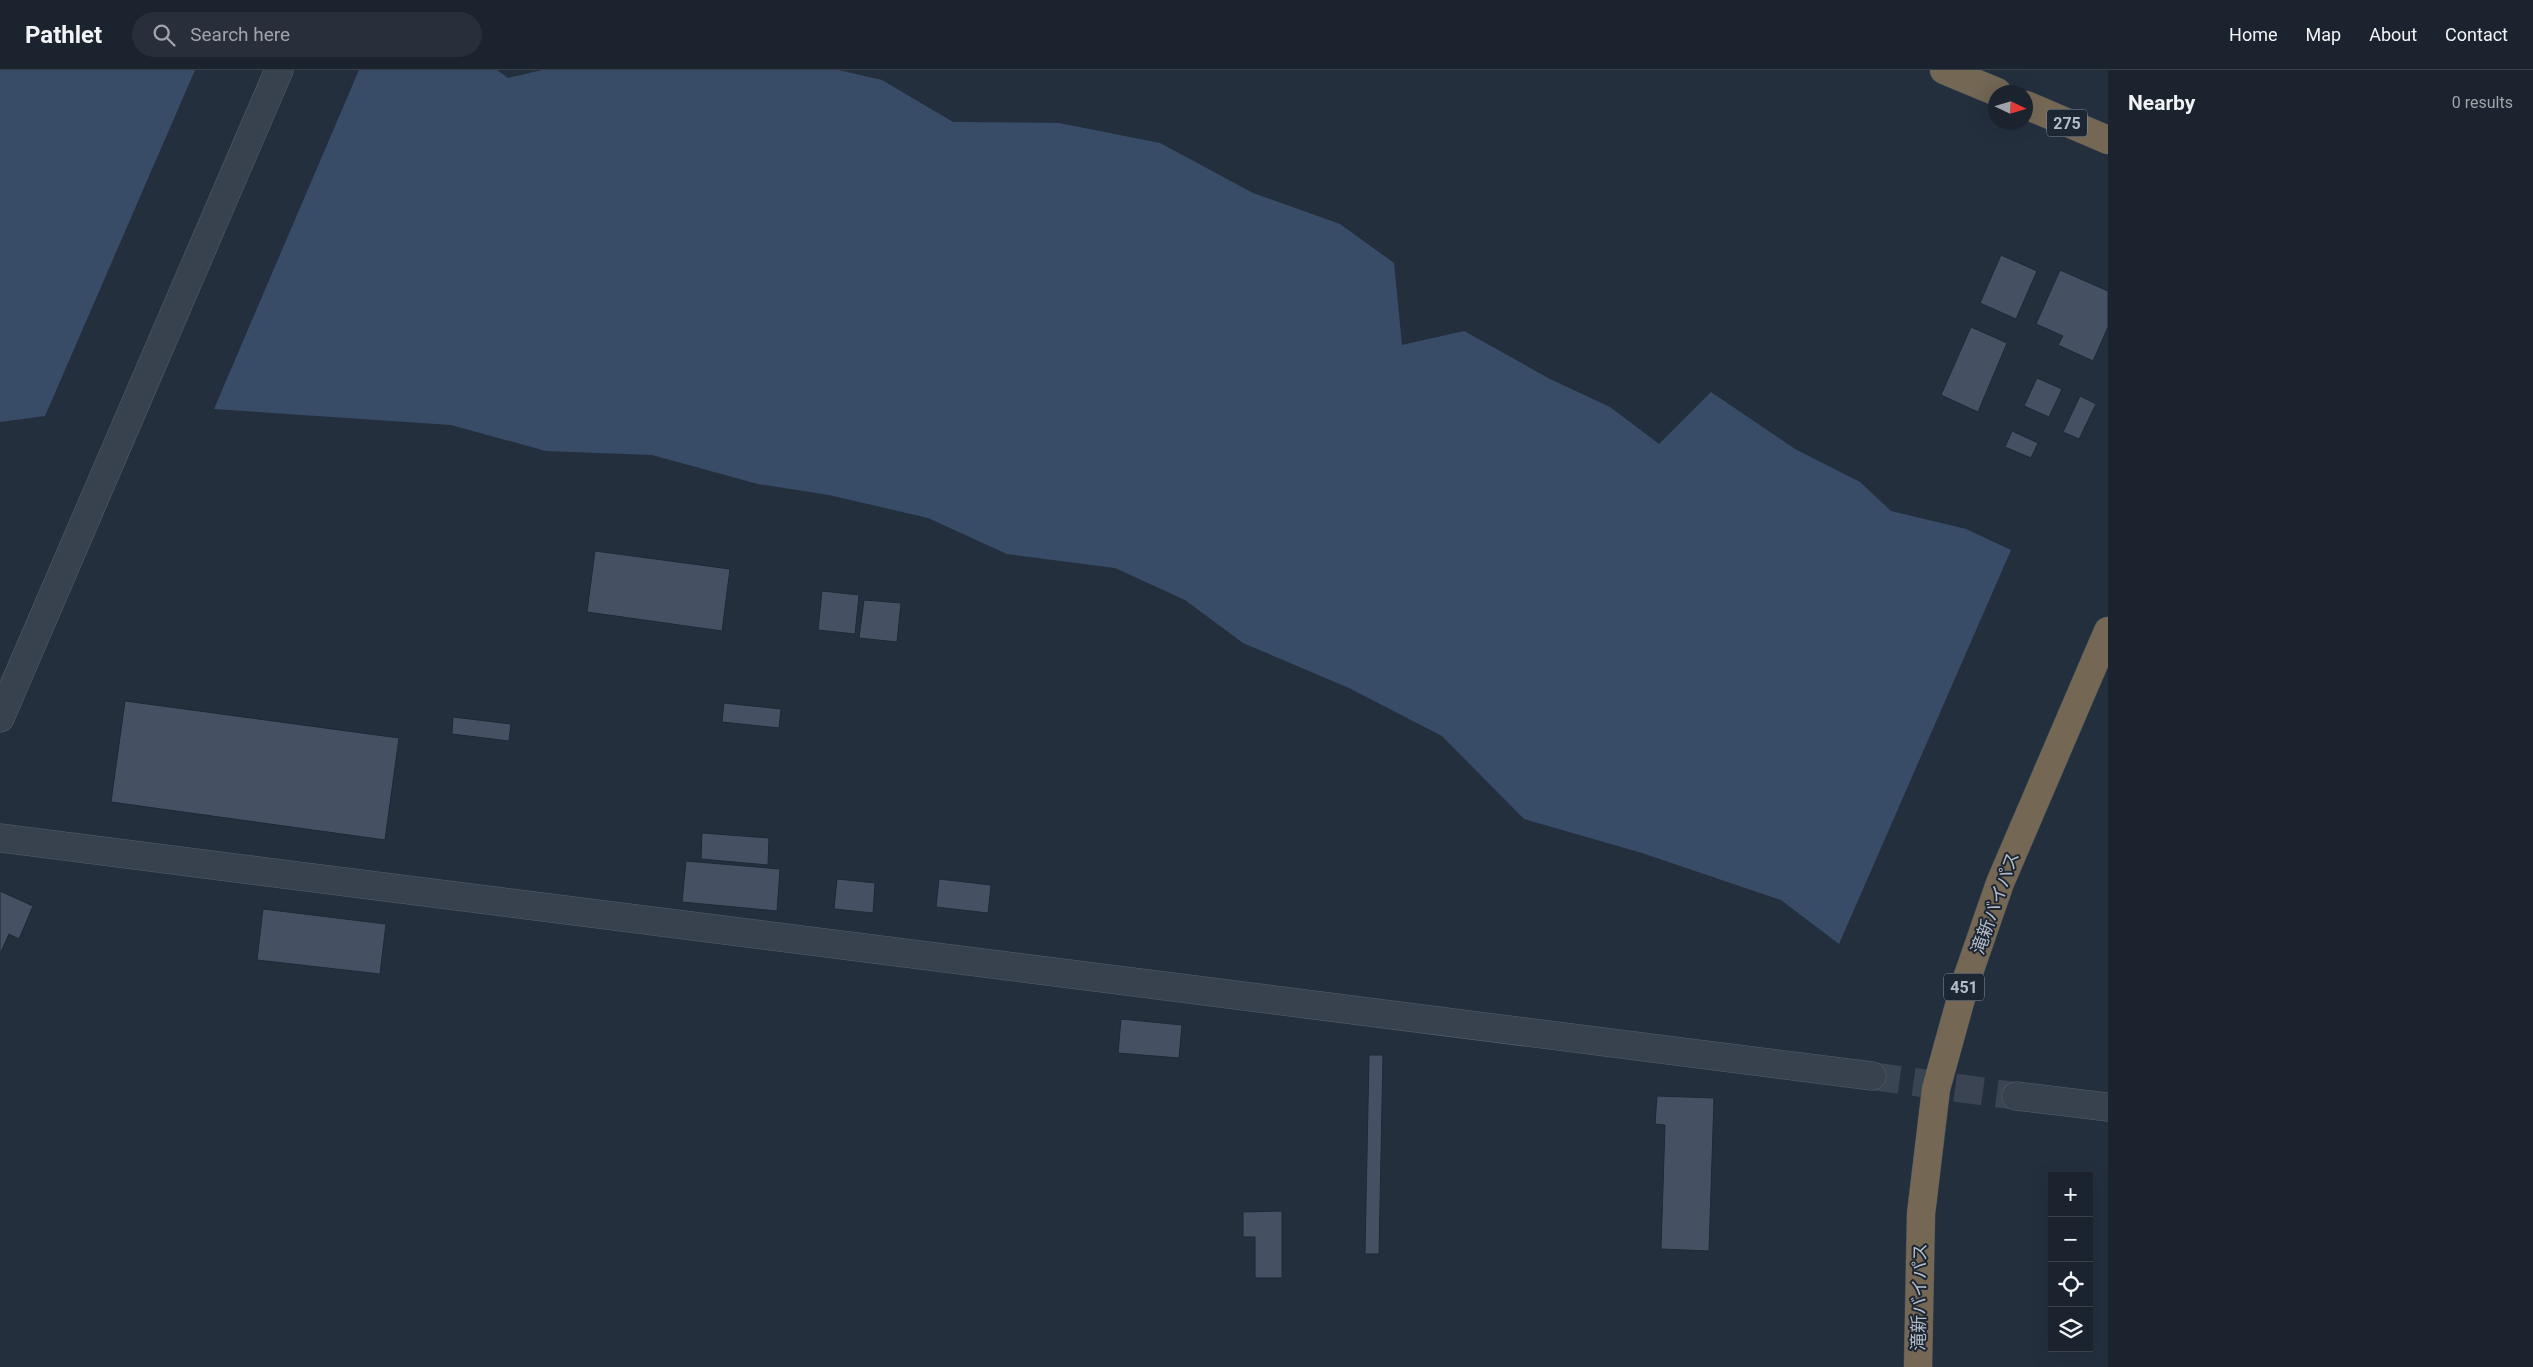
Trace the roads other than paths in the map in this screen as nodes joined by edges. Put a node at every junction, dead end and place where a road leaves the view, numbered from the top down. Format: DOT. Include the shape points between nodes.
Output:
graph roads {
  1 [pos="279,70"];
  2 [pos="1944,70"];
  3 [pos="1988,88"];
  4 [pos="2033,108"];
  5 [pos="2108,140"];
  6 [pos="2108,631"];
  7 [pos="0,718"];
  8 [pos="0,838"];
  9 [pos="1872,1076"];
  10 [pos="2016,1096"];
  11 [pos="2108,1107"];
  12 [pos="1918,1367"];
  1 -- 7 [label="street"];
  2 -- 3 [label="highway"];
  4 -- 5 [label="highway, 275"];
  6 -- 12 [label="highway, 滝新バイパス / 451" via="2000,883 1965,984 1936,1089 1921,1214"];
  8 -- 9 [label="street"];
  10 -- 11 [label="street"];
}
